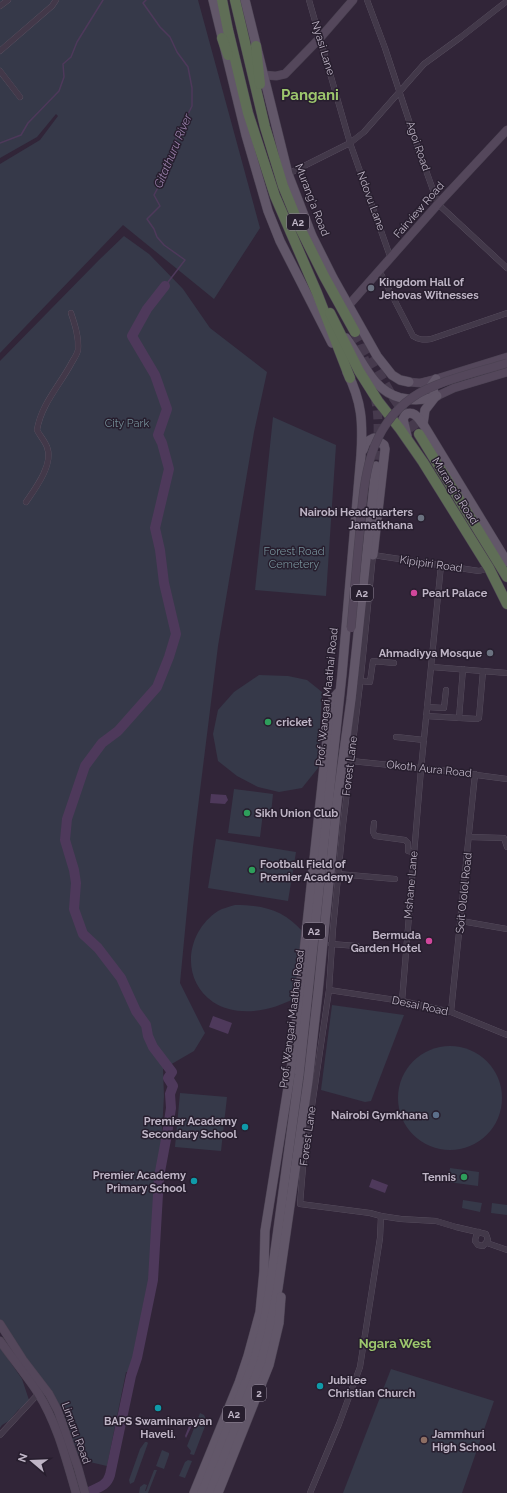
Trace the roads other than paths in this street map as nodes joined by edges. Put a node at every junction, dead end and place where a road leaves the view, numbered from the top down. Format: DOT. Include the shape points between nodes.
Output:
graph roads {
  1 [pos="8,0"];
  2 [pos="56,0"];
  3 [pos="213,0"];
  4 [pos="222,0"];
  5 [pos="235,0"];
  6 [pos="245,0"];
  7 [pos="309,0"];
  8 [pos="353,0"];
  9 [pos="367,0"];
  10 [pos="507,1"];
  11 [pos="0,6"];
  12 [pos="222,38"];
  13 [pos="320,38"];
  14 [pos="256,46"];
  15 [pos="0,51"];
  16 [pos="0,71"];
  17 [pos="264,75"];
  18 [pos="400,92"];
  19 [pos="20,98"];
  20 [pos="260,104"];
  21 [pos="248,113"];
  22 [pos="507,130"];
  23 [pos="350,143"];
  24 [pos="288,174"];
  25 [pos="438,204"];
  26 [pos="391,259"];
  27 [pos="507,268"];
  28 [pos="380,272"];
  29 [pos="317,293"];
  30 [pos="348,306"];
  31 [pos="71,313"];
  32 [pos="507,313"];
  33 [pos="340,332"];
  34 [pos="355,332"];
  35 [pos="338,349"];
  36 [pos="507,357"];
  37 [pos="507,363"];
  38 [pos="507,372"];
  39 [pos="350,378"];
  40 [pos="436,379"];
  41 [pos="409,382"];
  42 [pos="438,396"];
  43 [pos="423,424"];
  44 [pos="419,434"];
  45 [pos="409,441"];
  46 [pos="361,455"];
  47 [pos="376,466"];
  48 [pos="26,502"];
  49 [pos="373,555"];
  50 [pos="507,562"];
  51 [pos="442,565"];
  52 [pos="488,568"];
  53 [pos="507,577"];
  54 [pos="507,604"];
  55 [pos="351,628"];
  56 [pos="362,660"];
  57 [pos="373,661"];
  58 [pos="394,663"];
  59 [pos="432,667"];
  60 [pos="464,670"];
  61 [pos="483,671"];
  62 [pos="507,673"];
  63 [pos="342,674"];
  64 [pos="360,682"];
  65 [pos="446,690"];
  66 [pos="427,707"];
  67 [pos="426,716"];
  68 [pos="459,718"];
  69 [pos="348,720"];
  70 [pos="396,737"];
  71 [pos="424,740"];
  72 [pos="351,761"];
  73 [pos="421,769"];
  74 [pos="475,774"];
  75 [pos="507,779"];
  76 [pos="374,823"];
  77 [pos="469,837"];
  78 [pos="507,847"];
  79 [pos="414,852"];
  80 [pos="338,874"];
  81 [pos="395,879"];
  82 [pos="461,921"];
  83 [pos="507,929"];
  84 [pos="331,944"];
  85 [pos="357,946"];
  86 [pos="329,990"];
  87 [pos="402,1001"];
  88 [pos="452,1012"];
  89 [pos="507,1035"];
  90 [pos="381,1216"];
  91 [pos="479,1232"];
  92 [pos="487,1243"];
  93 [pos="507,1250"];
  94 [pos="268,1271"];
  95 [pos="278,1288"];
  96 [pos="0,1324"];
  97 [pos="265,1335"];
  98 [pos="0,1341"];
  99 [pos="38,1394"];
  100 [pos="0,1435"];
  101 [pos="76,1493"];
  102 [pos="85,1493"];
  103 [pos="194,1493"];
  104 [pos="202,1493"];
  105 [pos="210,1493"];
  106 [pos="218,1493"];
  107 [pos="310,1493"];
  1 -- 11 [label="street"];
  2 -- 15 [label="street"];
  3 -- 12 [label="main road"];
  4 -- 21 [label="highway, Murang'a Road / A2"];
  5 -- 20 [label="highway, Murang'a Road / A2"];
  6 -- 14 [label="main road, Murang'a Road"];
  7 -- 13 [label="street, Nyasi Lane"];
  8 -- 13 [label="main road"];
  9 -- 18 [label="street, Agoi Road"];
  10 -- 18 [label="street" via="424,64"];
  12 -- 21 [label="highway"];
  12 -- 39 [label="main road" via="268,211 280,241"];
  13 -- 17 [label="main road" via="285,74"];
  13 -- 23 [label="street, Nyasi Lane"];
  14 -- 17 [label="main road, Murang'a Road"];
  14 -- 20 [label="highway"];
  16 -- 19 [label="street"];
  17 -- 24 [label="main road, Murang'a Road"];
  18 -- 23 [label="street" via="372,125"];
  18 -- 25 [label="street, Agoi Road"];
  20 -- 34 [label="highway, Murang'a Road / A2" via="273,156 301,230"];
  21 -- 29 [label="highway, Murang'a Road / A2" via="275,196"];
  22 -- 25 [label="main road, Fairview Road"];
  23 -- 24 [label="street"];
  23 -- 26 [label="street, Ndovu Lane"];
  24 -- 30 [label="main road, Murang'a Road" via="312,236"];
  25 -- 26 [label="main road, Fairview Road"];
  25 -- 27 [label="street, Agoi Road"];
  26 -- 28 [label="main road, Fairview Road"];
  28 -- 30 [label="main road, Fairview Road"];
  28 -- 32 [label="street" via="412,336 418,339 431,339"];
  29 -- 33 [label="highway, Murang'a Road"];
  29 -- 35 [label="highway, Murang'a Road / A2"];
  30 -- 41 [label="main road, Murang'a Road" via="387,369 400,380"];
  31 -- 48 [label="street" via="76,328 78,351 38,420 37,430 48,448 47,462 39,483"];
  33 -- 42 [label="main road, Murang'a Road" via="374,381 385,391 414,400"];
  33 -- 45 [label="highway, Murang'a Road" via="368,386"];
  35 -- 39 [label="highway, Prof. Wangari Maathai Road / A2"];
  36 -- 40 [label="main road"];
  37 -- 55 [label="main road, Prof. Wangari Maathai Road, bridge" via="430,388 413,397 385,425 367,468"];
  38 -- 42 [label="main road" via="454,388"];
  39 -- 46 [label="main road, Prof. Wangari Maathai Road / A2" via="360,404"];
  40 -- 41 [label="main road" via="420,383"];
  40 -- 42 [label="main road" via="432,386"];
  42 -- 43 [label="main road" via="425,410"];
  43 -- 45 [label="main road" via="415,414 409,413 404,416 403,423"];
  43 -- 50 [label="main road"];
  44 -- 53 [label="highway, Murang'a Road"];
  45 -- 52 [label="highway, Murang'a Road"];
  46 -- 49 [label="main road" via="366,442 374,438 384,445"];
  46 -- 63 [label="main road, Prof. Wangari Maathai Road / A2"];
  47 -- 69 [label="main road, Prof. Wangari Maathai Road / A2"];
  49 -- 51 [label="street, Kipipiri Road"];
  49 -- 56 [label="street"];
  51 -- 52 [label="street, Kipipiri Road" via="479,571"];
  51 -- 59 [label="street, Mshane Lane"];
  52 -- 54 [label="highway, Murang'a Road"];
  55 -- 63 [label="main road"];
  55 -- 69 [label="main road"];
  56 -- 57 [label="street"];
  56 -- 64 [label="street"];
  57 -- 58 [label="street"];
  57 -- 64 [label="street" via="370,682"];
  59 -- 60 [label="street"];
  59 -- 66 [label="street, Mshane Lane"];
  60 -- 61 [label="street"];
  60 -- 68 [label="street"];
  61 -- 62 [label="street"];
  61 -- 68 [label="street" via="478,718"];
  63 -- 94 [label="main road, Prof. Wangari Maathai Road / A2" via="299,1075"];
  64 -- 72 [label="street, Forest Lane"];
  65 -- 66 [label="street" via="444,708"];
  66 -- 67 [label="street, Mshane Lane"];
  67 -- 68 [label="street"];
  67 -- 71 [label="street, Mshane Lane"];
  69 -- 95 [label="main road, Prof. Wangari Maathai Road / A2" via="308,1081"];
  70 -- 71 [label="street"];
  71 -- 73 [label="street, Mshane Lane"];
  72 -- 73 [label="street, Okoth Aura Road"];
  72 -- 80 [label="street, Forest Lane"];
  73 -- 74 [label="street, Okoth Aura Road"];
  73 -- 79 [label="street, Mshane Lane"];
  74 -- 75 [label="street, Okoth Aura Road"];
  74 -- 77 [label="street, Soit Ololol Road"];
  76 -- 79 [label="street" via="375,836 405,840 408,843 408,851"];
  77 -- 78 [label="street" via="504,838"];
  77 -- 82 [label="street, Soit Ololol Road"];
  79 -- 87 [label="street, Mshane Lane"];
  80 -- 81 [label="street"];
  80 -- 84 [label="street, Forest Lane"];
  82 -- 83 [label="street"];
  82 -- 88 [label="street, Soit Ololol Road"];
  84 -- 85 [label="street"];
  84 -- 86 [label="street, Forest Lane"];
  86 -- 87 [label="street, Desai Road"];
  86 -- 90 [label="street, Forest Lane" via="300,1204"];
  87 -- 88 [label="street, Desai Road"];
  88 -- 89 [label="street, Desai Road"];
  90 -- 91 [label="street" via="436,1221"];
  90 -- 107 [label="street" via="380,1238 360,1366"];
  91 -- 92 [label="street" via="487,1235"];
  91 -- 92 [label="street" via="476,1243 483,1246"];
  92 -- 93 [label="street"];
  94 -- 97 [label="main road, Prof. Wangari Maathai Road / A2" via="269,1295"];
  94 -- 103 [label="main road" via="248,1356"];
  95 -- 97 [label="main road, Prof. Wangari Maathai Road / A2"];
  95 -- 106 [label="main road, 2" via="281,1300 279,1323 269,1365"];
  96 -- 102 [label="main road, Limuru Road" via="58,1411"];
  97 -- 104 [label="main road, Prof. Wangari Maathai Road / A2"];
  97 -- 105 [label="main road, Prof. Wangari Maathai Road / A2" via="261,1363"];
  98 -- 99 [label="main road, Limuru Road"];
  99 -- 100 [label="street"];
  99 -- 101 [label="main road, Limuru Road" via="62,1445"];
}
